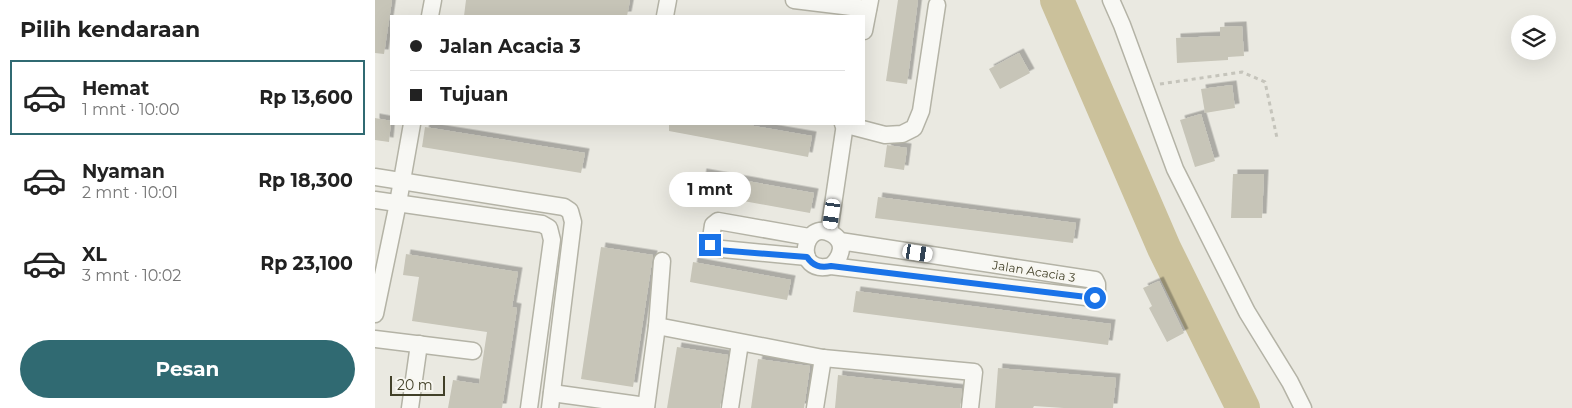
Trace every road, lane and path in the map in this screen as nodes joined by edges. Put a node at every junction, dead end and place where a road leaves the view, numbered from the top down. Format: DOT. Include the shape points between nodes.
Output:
graph roads {
  1 [pos="433,0"];
  2 [pos="668,0"];
  3 [pos="794,0"];
  4 [pos="1111,0"];
  5 [pos="869,5"];
  6 [pos="937,5"];
  7 [pos="431,15"];
  8 [pos="665,15"];
  9 [pos="865,26"];
  10 [pos="1145,86"];
  11 [pos="411,125"];
  12 [pos="844,125"];
  13 [pos="848,125"];
  14 [pos="1277,138"];
  15 [pos="375,178"];
  16 [pos="401,181"];
  17 [pos="375,200"];
  18 [pos="398,203"];
  19 [pos="809,237"];
  20 [pos="834,237"];
  21 [pos="807,257"];
  22 [pos="662,261"];
  23 [pos="831,266"];
  24 [pos="375,314"];
  25 [pos="657,326"];
  26 [pos="375,339"];
  27 [pos="740,343"];
  28 [pos="419,344"];
  29 [pos="473,351"];
  30 [pos="823,358"];
  31 [pos="551,401"];
  32 [pos="646,407"];
  33 [pos="410,408"];
  34 [pos="529,408"];
  35 [pos="730,408"];
  36 [pos="815,408"];
  37 [pos="970,408"];
  38 [pos="1303,408"];
  1 -- 7 [label="street"];
  2 -- 8 [label="street"];
  3 -- 5 [label="street"];
  4 -- 10 [label="street"];
  5 -- 9 [label="street"];
  6 -- 13 [label="street" via="921,111 914,128 902,134 885,135"];
  10 -- 14 [label="path" via="1242,72 1265,82"];
  10 -- 38 [label="street" via="1175,169 1247,312"];
  11 -- 16 [label="street"];
  12 -- 20 [label="street"];
  15 -- 16 [label="street"];
  16 -- 18 [label="street"];
  16 -- 31 [label="street" via="564,207 570,211 573,222"];
  17 -- 18 [label="street"];
  18 -- 24 [label="street"];
  18 -- 34 [label="street" via="542,224 549,228 552,240"];
  19 -- 20 [label="street" via="815,233"];
  19 -- 21 [label="street" via="805,250"];
  19 -- 21 [label="street" via="718,221 713,225 710,245 712,248"];
  20 -- 23 [label="street" via="841,248 840,256"];
  20 -- 23 [label="street, Jalan Acacia 3" via="1095,280 1097,296"];
  21 -- 23 [label="street" via="817,266"];
  22 -- 25 [label="street"];
  25 -- 27 [label="street"];
  25 -- 32 [label="street"];
  26 -- 28 [label="street"];
  27 -- 30 [label="street"];
  27 -- 35 [label="street"];
  28 -- 29 [label="street"];
  28 -- 33 [label="street"];
  30 -- 36 [label="street"];
  30 -- 37 [label="street" via="974,372"];
  31 -- 32 [label="street"];
}
